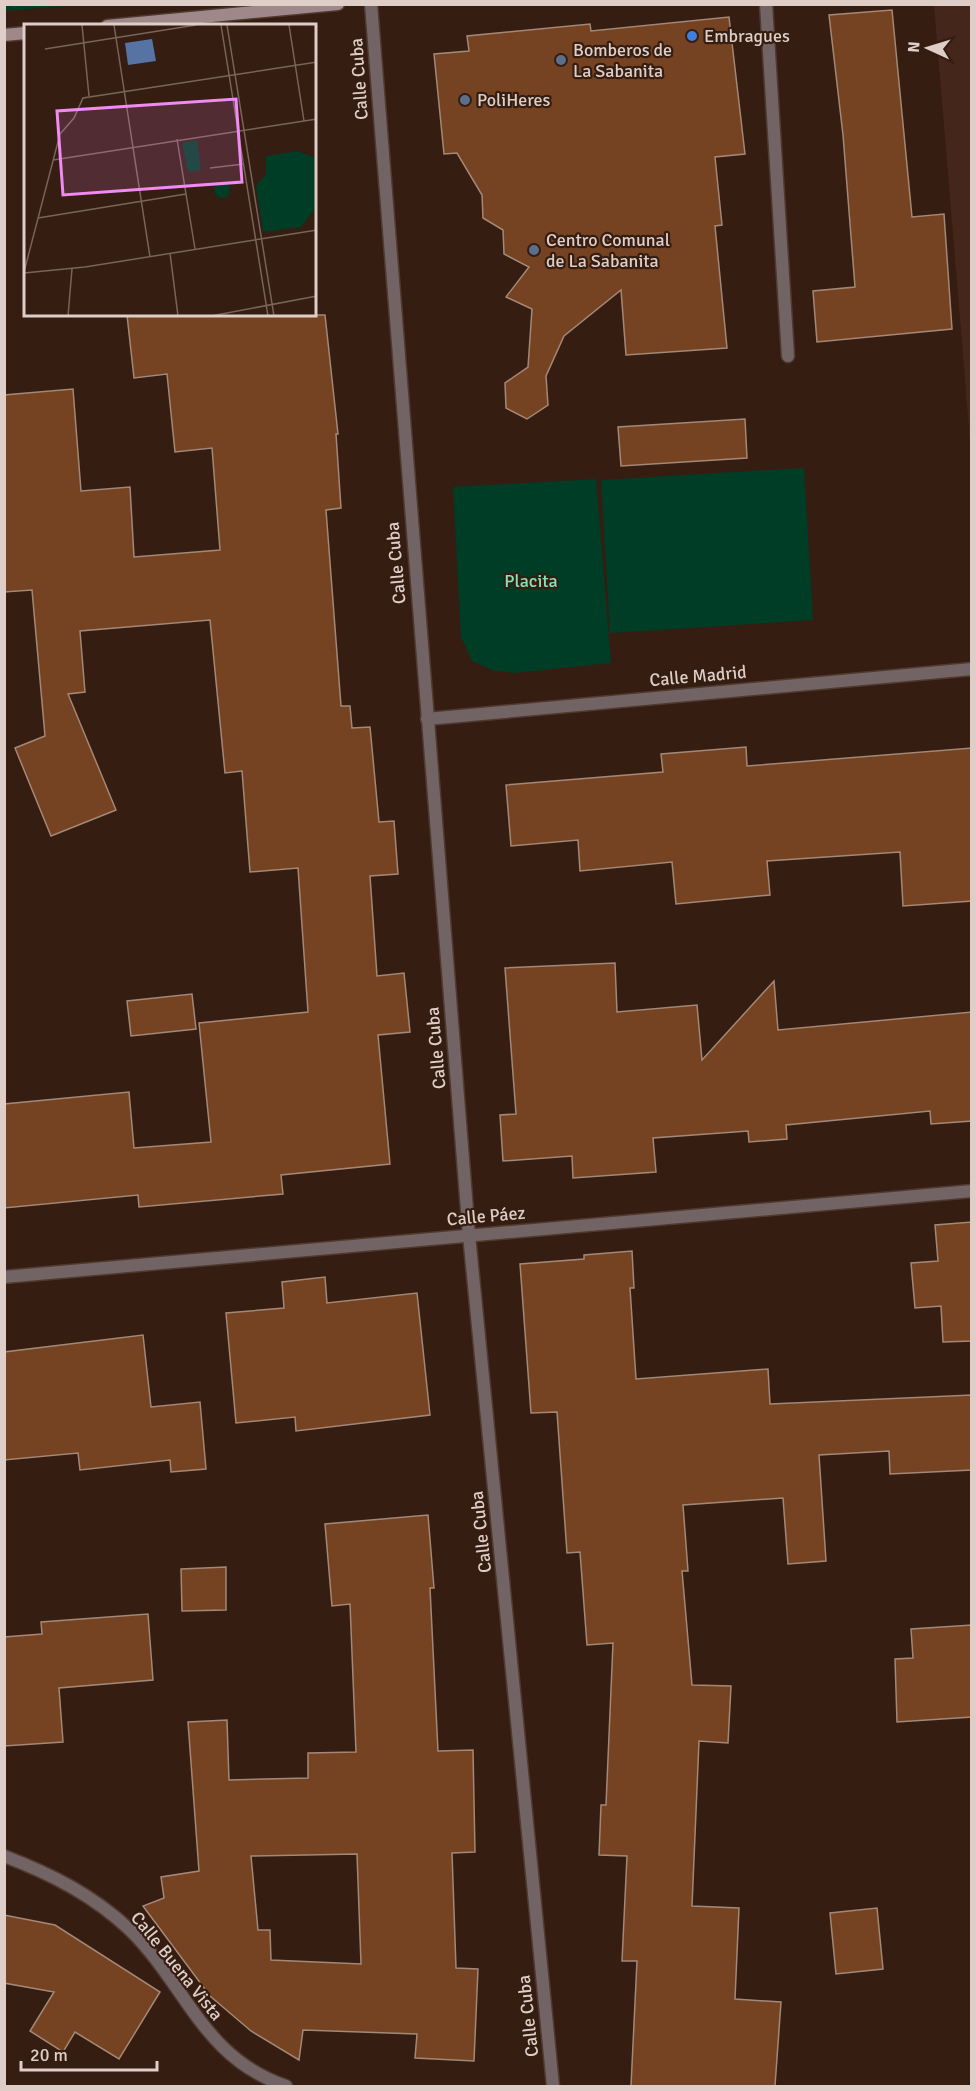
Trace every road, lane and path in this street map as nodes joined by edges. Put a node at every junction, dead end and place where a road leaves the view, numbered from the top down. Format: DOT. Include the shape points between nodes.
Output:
graph roads {
  1 [pos="338,4"];
  2 [pos="371,4"];
  3 [pos="766,4"];
  4 [pos="128,24"];
  5 [pos="24,33"];
  6 [pos="4,35"];
  7 [pos="788,356"];
  8 [pos="972,669"];
  9 [pos="427,719"];
  10 [pos="972,1191"];
  11 [pos="469,1235"];
  12 [pos="4,1276"];
  13 [pos="4,1856"];
  14 [pos="286,2086"];
  15 [pos="553,2086"];
  1 -- 4 [label="main road"];
  2 -- 9 [label="street, Calle Cuba"];
  3 -- 7 [label="street"];
  5 -- 6 [label="main road"];
  8 -- 9 [label="street, Calle Madrid"];
  9 -- 11 [label="street, Calle Cuba"];
  10 -- 11 [label="street, Calle Páez"];
  11 -- 12 [label="street, Calle Páez"];
  11 -- 15 [label="street, Calle Cuba"];
  13 -- 14 [label="street, Calle Buena Vista" via="53,1875 97,1902 131,1932 217,2044 243,2067"];
}
